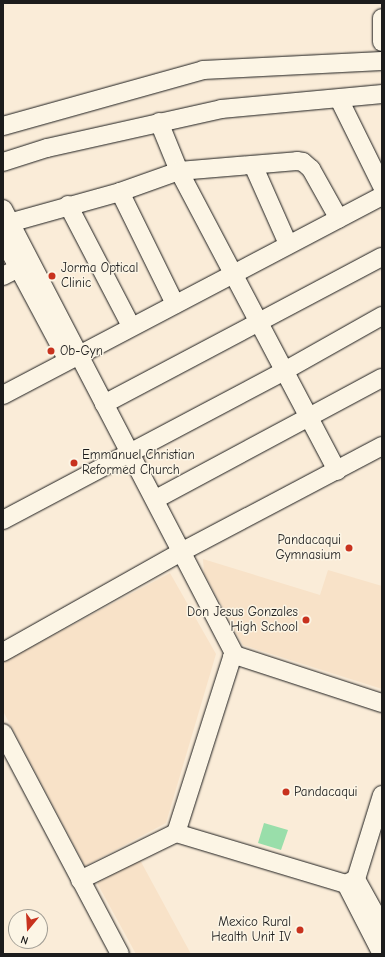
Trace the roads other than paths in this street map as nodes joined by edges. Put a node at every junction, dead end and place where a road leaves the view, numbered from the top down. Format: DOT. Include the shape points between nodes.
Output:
graph roads {
  1 [pos="382,18"];
  2 [pos="382,42"];
  3 [pos="382,61"];
  4 [pos="382,94"];
  5 [pos="338,99"];
  6 [pos="159,122"];
  7 [pos="3,126"];
  8 [pos="3,162"];
  9 [pos="253,165"];
  10 [pos="179,171"];
  11 [pos="382,186"];
  12 [pos="120,192"];
  13 [pos="382,196"];
  14 [pos="68,205"];
  15 [pos="6,216"];
  16 [pos="339,219"];
  17 [pos="3,239"];
  18 [pos="288,244"];
  19 [pos="382,257"];
  20 [pos="17,269"];
  21 [pos="234,273"];
  22 [pos="175,304"];
  23 [pos="382,316"];
  24 [pos="258,323"];
  25 [pos="131,326"];
  26 [pos="73,358"];
  27 [pos="286,370"];
  28 [pos="382,378"];
  29 [pos="3,395"];
  30 [pos="104,404"];
  31 [pos="309,417"];
  32 [pos="382,446"];
  33 [pos="125,454"];
  34 [pos="336,471"];
  35 [pos="156,499"];
  36 [pos="3,520"];
  37 [pos="179,554"];
  38 [pos="3,652"];
  39 [pos="232,657"];
  40 [pos="382,703"];
  41 [pos="3,733"];
  42 [pos="382,795"];
  43 [pos="176,833"];
  44 [pos="80,880"];
  45 [pos="351,882"];
  46 [pos="382,926"];
  47 [pos="120,954"];
  48 [pos="382,954"];
  1 -- 2 [label="street"];
  3 -- 7 [label="street" via="203,70"];
  4 -- 5 [label="street"];
  5 -- 6 [label="street" via="221,109"];
  5 -- 11 [label="street"];
  6 -- 8 [label="street" via="47,148"];
  6 -- 10 [label="street"];
  9 -- 10 [label="street"];
  9 -- 16 [label="street" via="303,162 311,170"];
  9 -- 18 [label="street"];
  10 -- 12 [label="street"];
  10 -- 21 [label="street"];
  12 -- 14 [label="street"];
  12 -- 22 [label="street"];
  13 -- 16 [label="street"];
  14 -- 15 [label="street"];
  14 -- 25 [label="street"];
  15 -- 20 [label="street"];
  16 -- 18 [label="street"];
  17 -- 20 [label="street"];
  18 -- 21 [label="street"];
  19 -- 24 [label="street"];
  20 -- 26 [label="street"];
  21 -- 22 [label="street"];
  21 -- 24 [label="street"];
  22 -- 25 [label="street"];
  23 -- 27 [label="street"];
  24 -- 27 [label="street"];
  24 -- 30 [label="street"];
  25 -- 26 [label="street"];
  26 -- 29 [label="street"];
  26 -- 30 [label="street"];
  26 -- 33 [label="street"];
  27 -- 31 [label="street"];
  27 -- 33 [label="street"];
  28 -- 31 [label="street"];
  30 -- 33 [label="street"];
  31 -- 34 [label="street"];
  31 -- 35 [label="street"];
  32 -- 34 [label="street"];
  33 -- 35 [label="street"];
  33 -- 36 [label="street"];
  33 -- 37 [label="street"];
  34 -- 37 [label="street"];
  35 -- 37 [label="street"];
  37 -- 38 [label="street"];
  37 -- 39 [label="street"];
  39 -- 40 [label="street"];
  39 -- 43 [label="street"];
  41 -- 44 [label="street"];
  42 -- 45 [label="street"];
  43 -- 44 [label="street"];
  43 -- 45 [label="street"];
  44 -- 47 [label="street"];
  45 -- 46 [label="street"];
  45 -- 48 [label="street"];
}
